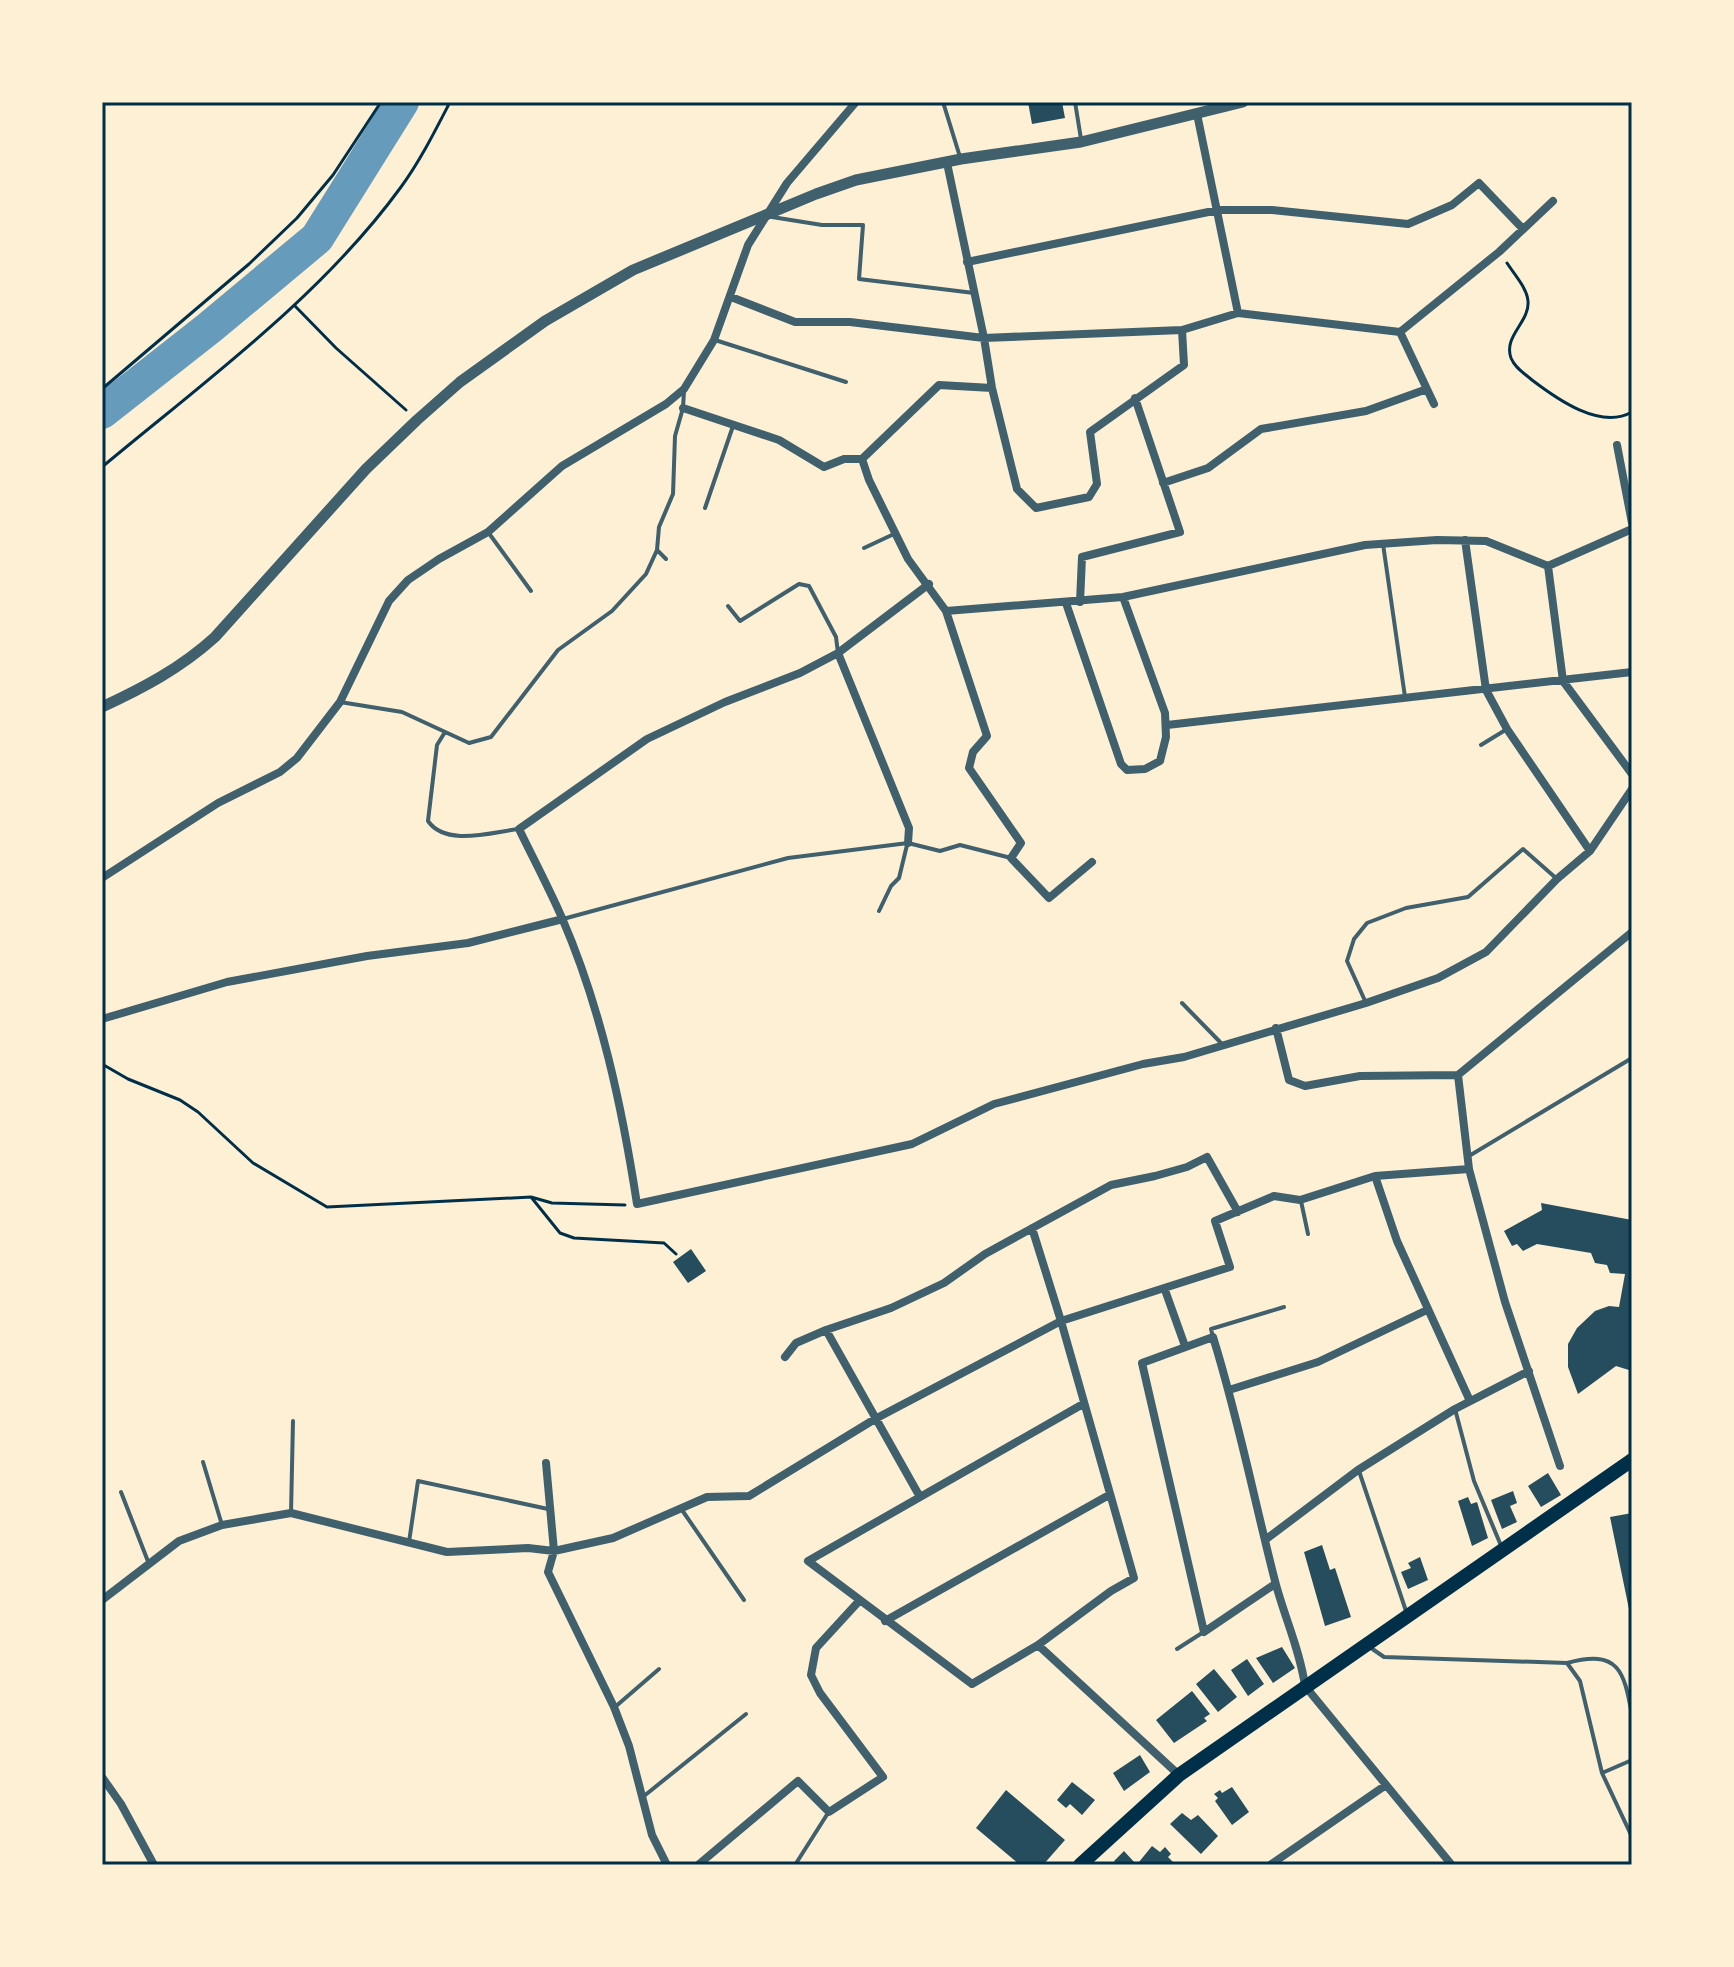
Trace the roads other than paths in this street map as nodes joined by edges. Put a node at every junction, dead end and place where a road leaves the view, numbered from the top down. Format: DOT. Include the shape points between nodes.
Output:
graph roads {
  1 [pos="856,102"];
  2 [pos="943,102"];
  3 [pos="1075,102"];
  4 [pos="1243,102"];
  5 [pos="1197,114"];
  6 [pos="1081,142"];
  7 [pos="961,159"];
  8 [pos="947,163"];
  9 [pos="1553,201"];
  10 [pos="1218,210"];
  11 [pos="765,216"];
  12 [pos="1523,229"];
  13 [pos="967,262"];
  14 [pos="974,293"];
  15 [pos="731,297"];
  16 [pos="1238,313"];
  17 [pos="1182,330"];
  18 [pos="1400,332"];
  19 [pos="984,338"];
  20 [pos="714,340"];
  21 [pos="846,382"];
  22 [pos="992,388"];
  23 [pos="684,389"];
  24 [pos="1427,389"];
  25 [pos="1135,398"];
  26 [pos="1434,404"];
  27 [pos="683,408"];
  28 [pos="733,426"];
  29 [pos="1617,445"];
  30 [pos="862,459"];
  31 [pos="1163,483"];
  32 [pos="705,508"];
  33 [pos="1632,526"];
  34 [pos="488,532"];
  35 [pos="895,533"];
  36 [pos="1465,540"];
  37 [pos="1383,544"];
  38 [pos="864,548"];
  39 [pos="657,550"];
  40 [pos="666,559"];
  41 [pos="1548,566"];
  42 [pos="929,584"];
  43 [pos="531,591"];
  44 [pos="1123,597"];
  45 [pos="1080,602"];
  46 [pos="1066,603"];
  47 [pos="728,606"];
  48 [pos="946,611"];
  49 [pos="838,653"];
  50 [pos="1632,672"];
  51 [pos="1563,681"];
  52 [pos="1486,690"];
  53 [pos="1405,699"];
  54 [pos="340,702"];
  55 [pos="102,707"];
  56 [pos="1167,725"];
  57 [pos="1507,729"];
  58 [pos="445,732"];
  59 [pos="1481,745"];
  60 [pos="1632,774"];
  61 [pos="1632,789"];
  62 [pos="519,829"];
  63 [pos="908,843"];
  64 [pos="1590,851"];
  65 [pos="1011,858"];
  66 [pos="1092,862"];
  67 [pos="102,878"];
  68 [pos="1557,879"];
  69 [pos="879,911"];
  70 [pos="563,919"];
  71 [pos="1632,932"];
  72 [pos="1182,1003"];
  73 [pos="1366,1003"];
  74 [pos="102,1019"];
  75 [pos="1276,1028"];
  76 [pos="1222,1044"];
  77 [pos="1632,1058"];
  78 [pos="1458,1075"];
  79 [pos="1467,1158"];
  80 [pos="1469,1169"];
  81 [pos="1375,1176"];
  82 [pos="1300,1200"];
  83 [pos="1238,1212"];
  84 [pos="1032,1228"];
  85 [pos="1308,1234"];
  86 [pos="1165,1290"];
  87 [pos="1284,1307"];
  88 [pos="1427,1310"];
  89 [pos="1061,1321"];
  90 [pos="826,1330"];
  91 [pos="1213,1337"];
  92 [pos="1185,1346"];
  93 [pos="785,1357"];
  94 [pos="1529,1371"];
  95 [pos="1229,1390"];
  96 [pos="1470,1401"];
  97 [pos="1083,1404"];
  98 [pos="1455,1409"];
  99 [pos="875,1419"];
  100 [pos="293,1421"];
  101 [pos="1632,1460"];
  102 [pos="203,1462"];
  103 [pos="546,1463"];
  104 [pos="1560,1466"];
  105 [pos="1358,1470"];
  106 [pos="121,1492"];
  107 [pos="1109,1495"];
  108 [pos="920,1497"];
  109 [pos="680,1507"];
  110 [pos="550,1509"];
  111 [pos="291,1513"];
  112 [pos="222,1525"];
  113 [pos="1265,1540"];
  114 [pos="409,1542"];
  115 [pos="1502,1550"];
  116 [pos="554,1551"];
  117 [pos="149,1564"];
  118 [pos="1275,1584"];
  119 [pos="103,1595"];
  120 [pos="744,1600"];
  121 [pos="860,1600"];
  122 [pos="1408,1616"];
  123 [pos="885,1621"];
  124 [pos="1204,1632"];
  125 [pos="1038,1645"];
  126 [pos="1365,1645"];
  127 [pos="1177,1649"];
  128 [pos="1567,1663"];
  129 [pos="659,1669"];
  130 [pos="1305,1686"];
  131 [pos="614,1707"];
  132 [pos="746,1714"];
  133 [pos="1632,1715"];
  134 [pos="1632,1760"];
  135 [pos="1602,1773"];
  136 [pos="1179,1775"];
  137 [pos="102,1777"];
  138 [pos="1386,1785"];
  139 [pos="642,1798"];
  140 [pos="829,1812"];
  141 [pos="1632,1837"];
  142 [pos="150,1863"];
  143 [pos="667,1865"];
  144 [pos="698,1865"];
  145 [pos="795,1865"];
  146 [pos="1080,1865"];
  147 [pos="1270,1865"];
  148 [pos="1450,1865"];
  1 -- 11 [label="street"];
  2 -- 7 [label="lane"];
  3 -- 6 [label="lane"];
  4 -- 5 [label="street"];
  5 -- 6 [label="street"];
  5 -- 10 [label="street"];
  6 -- 7 [label="street"];
  7 -- 8 [label="street"];
  8 -- 11 [label="street" via="856,180"];
  8 -- 13 [label="street"];
  9 -- 12 [label="street"];
  10 -- 12 [label="street" via="1408,224 1452,205 1479,183"];
  10 -- 13 [label="street"];
  10 -- 16 [label="street"];
  11 -- 14 [label="lane" via="863,225 859,279"];
  11 -- 15 [label="street" via="748,245"];
  11 -- 55 [label="street" via="586,295 460,382 366,469 204,647 166,675"];
  12 -- 18 [label="street"];
  13 -- 14 [label="street"];
  14 -- 19 [label="street"];
  15 -- 19 [label="street" via="795,322 850,322"];
  15 -- 20 [label="street"];
  16 -- 17 [label="street"];
  16 -- 18 [label="street"];
  17 -- 19 [label="street"];
  17 -- 25 [label="street" via="1184,365"];
  18 -- 24 [label="street"];
  19 -- 22 [label="street"];
  20 -- 21 [label="lane"];
  20 -- 23 [label="street"];
  22 -- 25 [label="street" via="1017,489 1036,508 1089,497 1097,484 1090,432"];
  22 -- 30 [label="street" via="939,385"];
  23 -- 27 [label="lane"];
  23 -- 34 [label="street" via="562,466"];
  24 -- 26 [label="street"];
  24 -- 31 [label="street" via="1366,411 1261,429 1208,468"];
  25 -- 31 [label="street"];
  27 -- 28 [label="street"];
  27 -- 39 [label="lane" via="675,436 673,494 659,527"];
  28 -- 30 [label="street" via="779,440 824,467"];
  28 -- 32 [label="lane"];
  29 -- 33 [label="street"];
  30 -- 35 [label="street"];
  31 -- 45 [label="street" via="1180,532 1082,557"];
  33 -- 41 [label="street"];
  34 -- 43 [label="lane"];
  34 -- 54 [label="street" via="408,580 389,601"];
  35 -- 38 [label="lane"];
  35 -- 42 [label="street"];
  36 -- 37 [label="street"];
  36 -- 41 [label="street" via="1486,541"];
  36 -- 52 [label="street"];
  37 -- 44 [label="street"];
  37 -- 53 [label="lane"];
  39 -- 40 [label="lane"];
  39 -- 58 [label="lane" via="646,574 612,611 558,650 491,737 469,743"];
  41 -- 51 [label="street"];
  42 -- 48 [label="street"];
  42 -- 49 [label="street"];
  44 -- 45 [label="street"];
  44 -- 56 [label="street"];
  45 -- 46 [label="street"];
  46 -- 48 [label="street"];
  46 -- 56 [label="street" via="1121,764 1127,770 1145,769 1160,761"];
  47 -- 49 [label="lane" via="740,621 799,584 809,586 836,637"];
  48 -- 65 [label="street" via="987,736 973,752 969,768 1021,843"];
  49 -- 62 [label="street" via="647,739"];
  49 -- 63 [label="street" via="909,828"];
  50 -- 51 [label="street"];
  51 -- 52 [label="street"];
  51 -- 60 [label="street"];
  52 -- 53 [label="street"];
  52 -- 57 [label="street"];
  53 -- 56 [label="street"];
  54 -- 58 [label="lane" via="402,712"];
  54 -- 67 [label="street" via="280,772 218,803"];
  57 -- 59 [label="lane"];
  57 -- 64 [label="street"];
  58 -- 62 [label="lane" via="435,760 428,821 433,829 456,837"];
  61 -- 64 [label="street"];
  62 -- 70 [label="street"];
  63 -- 65 [label="lane" via="940,851 960,845"];
  63 -- 69 [label="lane" via="899,878"];
  63 -- 70 [label="lane" via="788,858"];
  64 -- 68 [label="street"];
  65 -- 66 [label="street" via="1049,898"];
  68 -- 73 [label="street" via="1486,952 1438,978"];
  68 -- 73 [label="lane" via="1523,849 1468,897 1406,908 1367,923 1354,939 1347,961"];
  70 -- 74 [label="street" via="468,943 227,982"];
  70 -- 76 [label="street" via="618,1094 637,1204 912,1144 994,1104"];
  71 -- 78 [label="street"];
  72 -- 76 [label="lane"];
  73 -- 75 [label="street"];
  75 -- 76 [label="street"];
  75 -- 78 [label="street" via="1289,1080 1305,1086 1360,1076"];
  77 -- 79 [label="lane"];
  78 -- 79 [label="street"];
  79 -- 80 [label="street"];
  80 -- 81 [label="street"];
  80 -- 94 [label="street"];
  81 -- 82 [label="street"];
  81 -- 88 [label="street"];
  82 -- 83 [label="street" via="1274,1196"];
  82 -- 85 [label="lane"];
  83 -- 84 [label="street" via="1207,1157 1111,1185"];
  83 -- 86 [label="street" via="1215,1221 1230,1267"];
  84 -- 89 [label="street"];
  84 -- 90 [label="street" via="944,1283"];
  86 -- 89 [label="street"];
  86 -- 92 [label="street"];
  87 -- 91 [label="lane" via="1211,1329"];
  88 -- 95 [label="street" via="1318,1362"];
  88 -- 96 [label="street"];
  89 -- 97 [label="street"];
  89 -- 99 [label="street"];
  90 -- 93 [label="street" via="796,1343"];
  90 -- 99 [label="street"];
  91 -- 92 [label="street"];
  91 -- 95 [label="street"];
  92 -- 124 [label="street" via="1142,1363"];
  94 -- 96 [label="street"];
  94 -- 104 [label="street"];
  95 -- 113 [label="street"];
  96 -- 98 [label="street"];
  97 -- 107 [label="street"];
  97 -- 108 [label="street"];
  98 -- 105 [label="street"];
  98 -- 115 [label="lane" via="1474,1481"];
  99 -- 108 [label="street"];
  99 -- 109 [label="street" via="749,1496 707,1497"];
  100 -- 111 [label="lane"];
  101 -- 115 [label="main road"];
  102 -- 112 [label="lane"];
  103 -- 110 [label="street"];
  105 -- 113 [label="street"];
  105 -- 122 [label="lane"];
  106 -- 117 [label="lane"];
  107 -- 123 [label="street"];
  107 -- 125 [label="street" via="1134,1578"];
  108 -- 121 [label="street" via="808,1561"];
  109 -- 116 [label="street" via="613,1538"];
  109 -- 120 [label="lane"];
  110 -- 114 [label="lane" via="418,1481"];
  110 -- 116 [label="street"];
  111 -- 112 [label="street"];
  111 -- 114 [label="street"];
  112 -- 117 [label="street" via="179,1541"];
  113 -- 118 [label="street"];
  114 -- 116 [label="street" via="447,1552"];
  115 -- 122 [label="main road"];
  116 -- 131 [label="street" via="548,1572"];
  117 -- 119 [label="street"];
  118 -- 124 [label="street"];
  118 -- 130 [label="street"];
  121 -- 123 [label="street"];
  121 -- 140 [label="street" via="816,1648 811,1675 883,1777"];
  122 -- 126 [label="main road"];
  123 -- 125 [label="street" via="972,1684"];
  124 -- 127 [label="lane"];
  125 -- 136 [label="street"];
  126 -- 128 [label="lane" via="1384,1657"];
  126 -- 130 [label="main road"];
  128 -- 133 [label="lane" via="1604,1659 1615,1667 1625,1678"];
  128 -- 135 [label="lane" via="1580,1681"];
  129 -- 131 [label="lane"];
  130 -- 136 [label="main road"];
  130 -- 138 [label="street"];
  131 -- 139 [label="street"];
  132 -- 139 [label="lane"];
  134 -- 135 [label="lane"];
  135 -- 141 [label="lane"];
  136 -- 146 [label="main road"];
  137 -- 142 [label="street"];
  138 -- 147 [label="street"];
  138 -- 148 [label="street"];
  139 -- 143 [label="street"];
  140 -- 144 [label="street" via="798,1781"];
  140 -- 145 [label="lane"];
}
